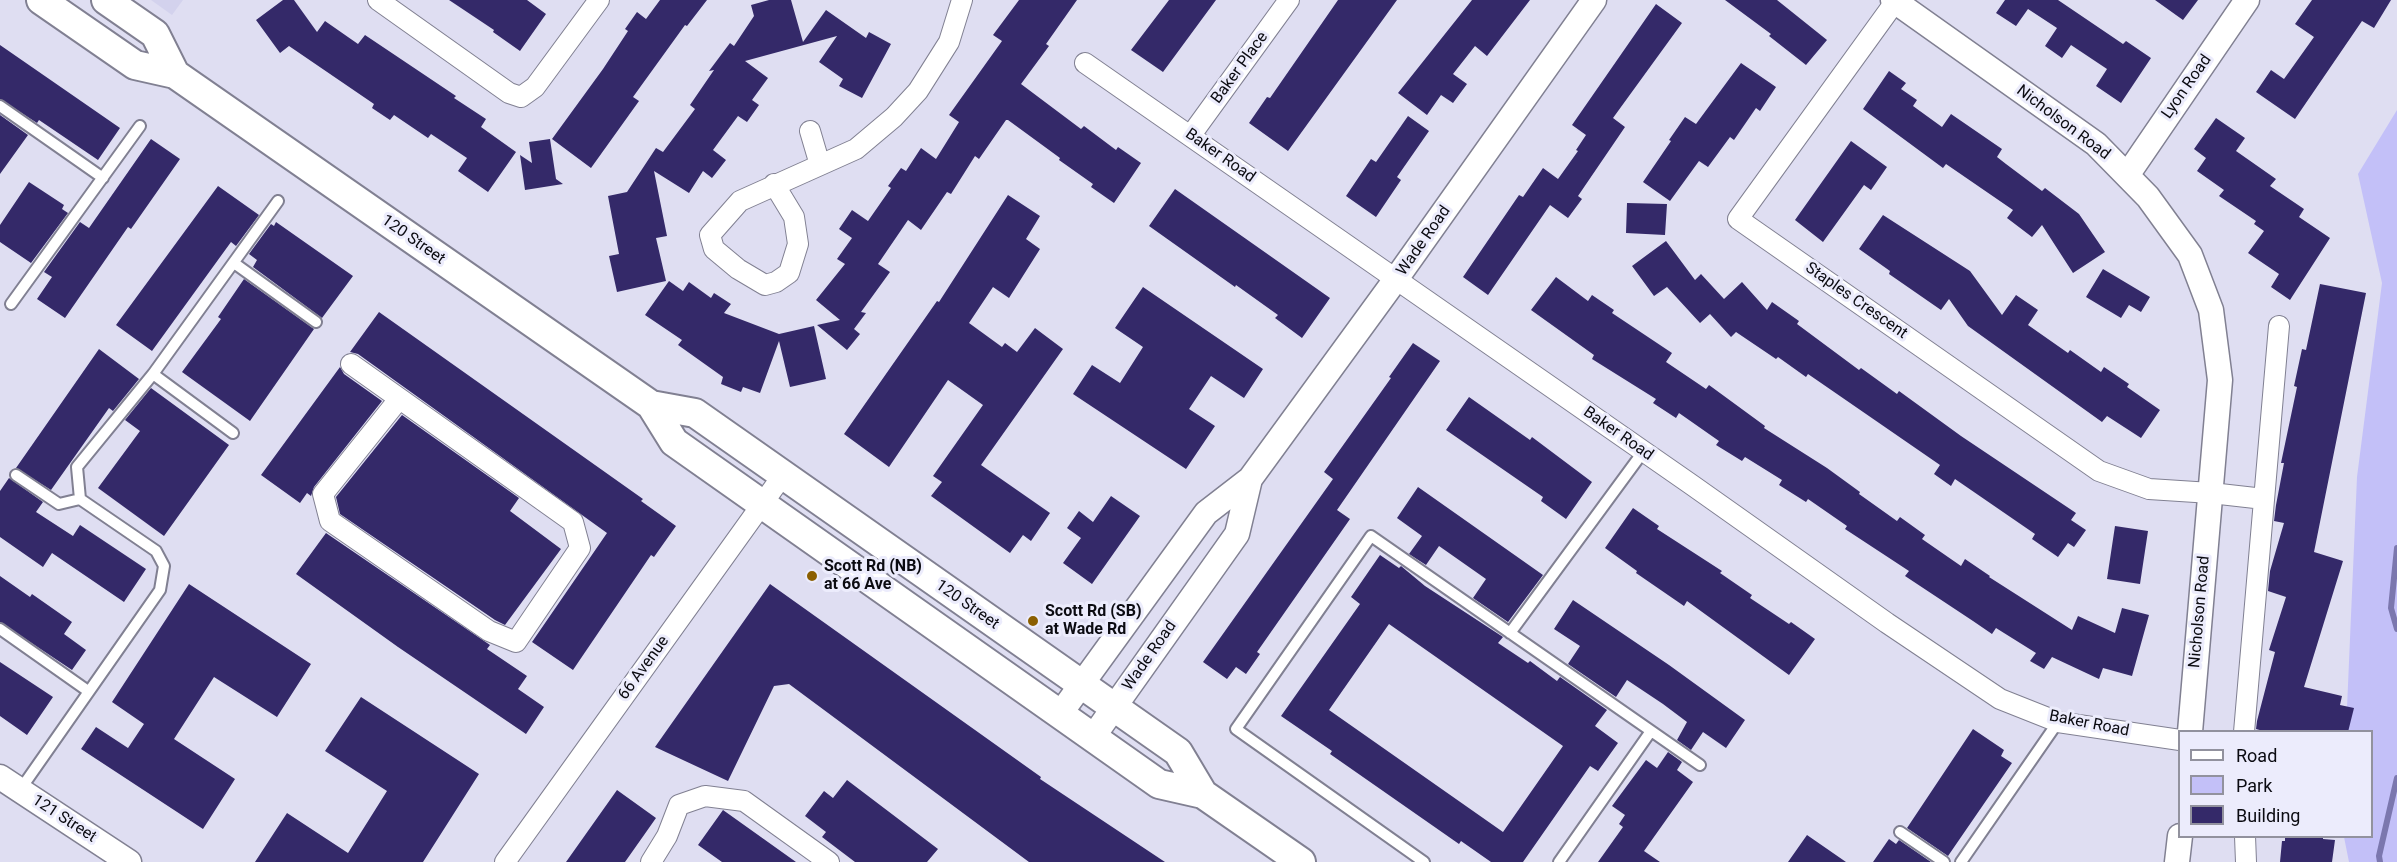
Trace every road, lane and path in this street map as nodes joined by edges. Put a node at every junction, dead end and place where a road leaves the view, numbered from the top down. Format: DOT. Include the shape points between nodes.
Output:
graph roads {
  1 [pos="41,0"];
  2 [pos="106,0"];
  3 [pos="378,0"];
  4 [pos="599,0"];
  5 [pos="962,0"];
  6 [pos="1289,0"];
  7 [pos="1594,0"];
  8 [pos="2247,0"];
  9 [pos="1894,1"];
  10 [pos="1085,63"];
  11 [pos="175,74"];
  12 [pos="0,106"];
  13 [pos="140,126"];
  14 [pos="810,130"];
  15 [pos="1191,135"];
  16 [pos="820,165"];
  17 [pos="2127,174"];
  18 [pos="103,178"];
  19 [pos="774,184"];
  20 [pos="278,201"];
  21 [pos="234,263"];
  22 [pos="1396,279"];
  23 [pos="11,304"];
  24 [pos="316,322"];
  25 [pos="2279,326"];
  26 [pos="351,364"];
  27 [pos="153,374"];
  28 [pos="399,399"];
  29 [pos="651,405"];
  30 [pos="233,433"];
  31 [pos="1642,452"];
  32 [pos="783,475"];
  33 [pos="16,476"];
  34 [pos="1250,479"];
  35 [pos="2211,492"];
  36 [pos="2264,499"];
  37 [pos="80,500"];
  38 [pos="762,504"];
  39 [pos="0,629"];
  40 [pos="1510,633"];
  41 [pos="1081,684"];
  42 [pos="88,692"];
  43 [pos="1114,708"];
  44 [pos="1060,714"];
  45 [pos="2058,722"];
  46 [pos="2190,730"];
  47 [pos="2244,730"];
  48 [pos="1651,731"];
  49 [pos="1093,737"];
  50 [pos="2178,740"];
  51 [pos="1700,765"];
  52 [pos="10,784"];
  53 [pos="1203,794"];
  54 [pos="1900,832"];
  55 [pos="2180,838"];
  56 [pos="2245,838"];
  57 [pos="129,862"];
  58 [pos="505,862"];
  59 [pos="651,862"];
  60 [pos="829,862"];
  61 [pos="1301,862"];
  62 [pos="1425,862"];
  63 [pos="1559,862"];
  64 [pos="1944,862"];
  65 [pos="1961,862"];
  66 [pos="2177,862"];
  67 [pos="2246,862"];
  1 -- 11 [label="main road, 120 Street" via="135,65"];
  2 -- 11 [label="main road, 120 Street" via="155,34"];
  3 -- 4 [label="street" via="509,93 521,96 535,87"];
  5 -- 16 [label="street" via="949,42 918,91 856,149"];
  6 -- 15 [label="street, Baker Place"];
  7 -- 22 [label="street, Wade Road"];
  8 -- 17 [label="street, Lyon Road"];
  9 -- 17 [label="street, Nicholson Road" via="2096,144"];
  9 -- 35 [label="street, Staples Crescent" via="1738,219 2099,471 2149,489"];
  10 -- 15 [label="street, Baker Road"];
  11 -- 29 [label="main road, 120 Street"];
  12 -- 18 [label="lane"];
  13 -- 18 [label="lane"];
  14 -- 16 [label="street"];
  15 -- 22 [label="street, Baker Road"];
  16 -- 19 [label="street"];
  17 -- 35 [label="street, Nicholson Road" via="2190,255 2211,310 2220,380"];
  18 -- 23 [label="lane"];
  19 -- 19 [label="street" via="794,218 798,244 789,273 765,285 714,249 710,235 740,201"];
  20 -- 21 [label="lane"];
  21 -- 24 [label="lane"];
  21 -- 27 [label="lane"];
  22 -- 31 [label="street, Baker Road"];
  22 -- 34 [label="street, Wade Road"];
  25 -- 36 [label="street"];
  26 -- 28 [label="street"];
  27 -- 30 [label="lane"];
  27 -- 37 [label="lane" via="77,467"];
  28 -- 28 [label="street" via="573,522 580,548 516,642 489,632 330,521 322,494"];
  29 -- 32 [label="main road, 120 Street" via="695,413"];
  29 -- 38 [label="main road, 120 Street" via="674,442"];
  31 -- 40 [label="lane"];
  31 -- 45 [label="street, Baker Road" via="2000,699"];
  32 -- 38 [label="street, 66 Avenue"];
  32 -- 41 [label="main road, 120 Street"];
  33 -- 37 [label="lane" via="59,504"];
  34 -- 41 [label="street, Wade Road" via="1206,513"];
  34 -- 43 [label="street, Wade Road" via="1237,534"];
  35 -- 36 [label="street"];
  35 -- 46 [label="street, Nicholson Road"];
  36 -- 47 [label="street"];
  37 -- 42 [label="lane" via="156,551 164,566 160,590"];
  38 -- 44 [label="main road, 120 Street"];
  38 -- 58 [label="street, 66 Avenue"];
  39 -- 42 [label="lane"];
  40 -- 48 [label="lane"];
  40 -- 62 [label="lane" via="1371,536 1236,729"];
  41 -- 43 [label="main road, 120 Street"];
  41 -- 44 [label="street, Wade Road"];
  42 -- 52 [label="lane"];
  43 -- 49 [label="street, Wade Road"];
  43 -- 53 [label="main road, 120 Street" via="1178,752"];
  44 -- 49 [label="main road, 120 Street"];
  45 -- 50 [label="street, Baker Road"];
  45 -- 65 [label="lane"];
  48 -- 51 [label="lane"];
  48 -- 63 [label="lane"];
  49 -- 53 [label="main road, 120 Street" via="1159,784"];
  52 -- 57 [label="street, 121 Street"];
  53 -- 61 [label="main road, 120 Street"];
  54 -- 64 [label="lane"];
  55 -- 66 [label="street"];
  56 -- 67 [label="street"];
  59 -- 60 [label="street" via="679,805 705,796 744,801"];
}
